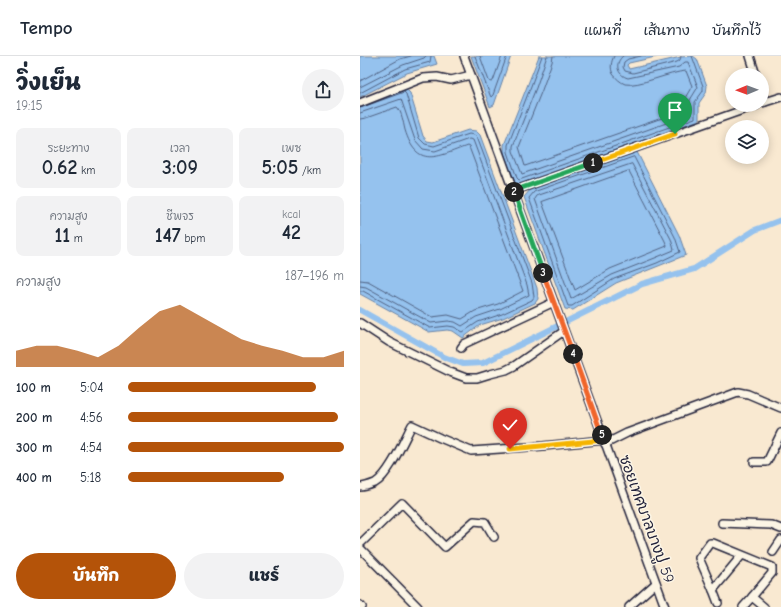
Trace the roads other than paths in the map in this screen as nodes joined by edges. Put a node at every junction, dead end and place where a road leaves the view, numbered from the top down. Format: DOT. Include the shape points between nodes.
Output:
graph roads {
  1 [pos="464,56"];
  2 [pos="750,56"];
  3 [pos="754,68"];
  4 [pos="471,75"];
  5 [pos="781,97"];
  6 [pos="769,101"];
  7 [pos="360,104"];
  8 [pos="737,112"];
  9 [pos="513,191"];
  10 [pos="554,302"];
  11 [pos="360,323"];
  12 [pos="564,328"];
  13 [pos="461,348"];
  14 [pos="781,408"];
  15 [pos="781,433"];
  16 [pos="605,442"];
  17 [pos="754,462"];
  18 [pos="360,487"];
  19 [pos="722,523"];
  20 [pos="781,529"];
  21 [pos="494,537"];
  22 [pos="781,541"];
  23 [pos="360,544"];
  24 [pos="360,548"];
  25 [pos="773,552"];
  26 [pos="742,555"];
  27 [pos="656,583"];
  28 [pos="713,590"];
  29 [pos="752,597"];
  30 [pos="718,603"];
  31 [pos="418,607"];
  32 [pos="629,607"];
  33 [pos="665,607"];
  34 [pos="744,607"];
  35 [pos="764,607"];
  1 -- 4 [label="street, ซอยเทศบาลบางปู 59"];
  2 -- 3 [label="street"];
  4 -- 7 [label="street" via="451,80 423,78"];
  4 -- 9 [label="street, ซอยเทศบาลบางปู 59"];
  5 -- 6 [label="street"];
  8 -- 9 [label="street"];
  9 -- 10 [label="street, ซอยเทศบาลบางปู 59"];
  10 -- 12 [label="street, ซอยเทศบาลบางปู 59"];
  10 -- 13 [label="street" via="464,344"];
  11 -- 12 [label="street" via="389,342 450,372 471,379 514,366"];
  12 -- 16 [label="street, ซอยเทศบาลบางปู 59"];
  14 -- 16 [label="street" via="738,392"];
  15 -- 17 [label="street" via="767,462"];
  16 -- 18 [label="street" via="471,451 412,425 382,477 376,483"];
  16 -- 27 [label="street, ซอยเทศบาลบางปู 59"];
  19 -- 20 [label="street" via="771,525"];
  21 -- 23 [label="street" via="485,522 474,521 445,547 402,503"];
  22 -- 25 [label="street"];
  24 -- 31 [label="street"];
  26 -- 28 [label="street"];
  26 -- 28 [label="street" via="710,543 699,558"];
  26 -- 29 [label="street" via="770,566 773,570"];
  27 -- 32 [label="street"];
  27 -- 33 [label="street, ซอยเทศบาลบางปู 59"];
  28 -- 30 [label="street"];
  29 -- 34 [label="street"];
  29 -- 35 [label="street"];
}
